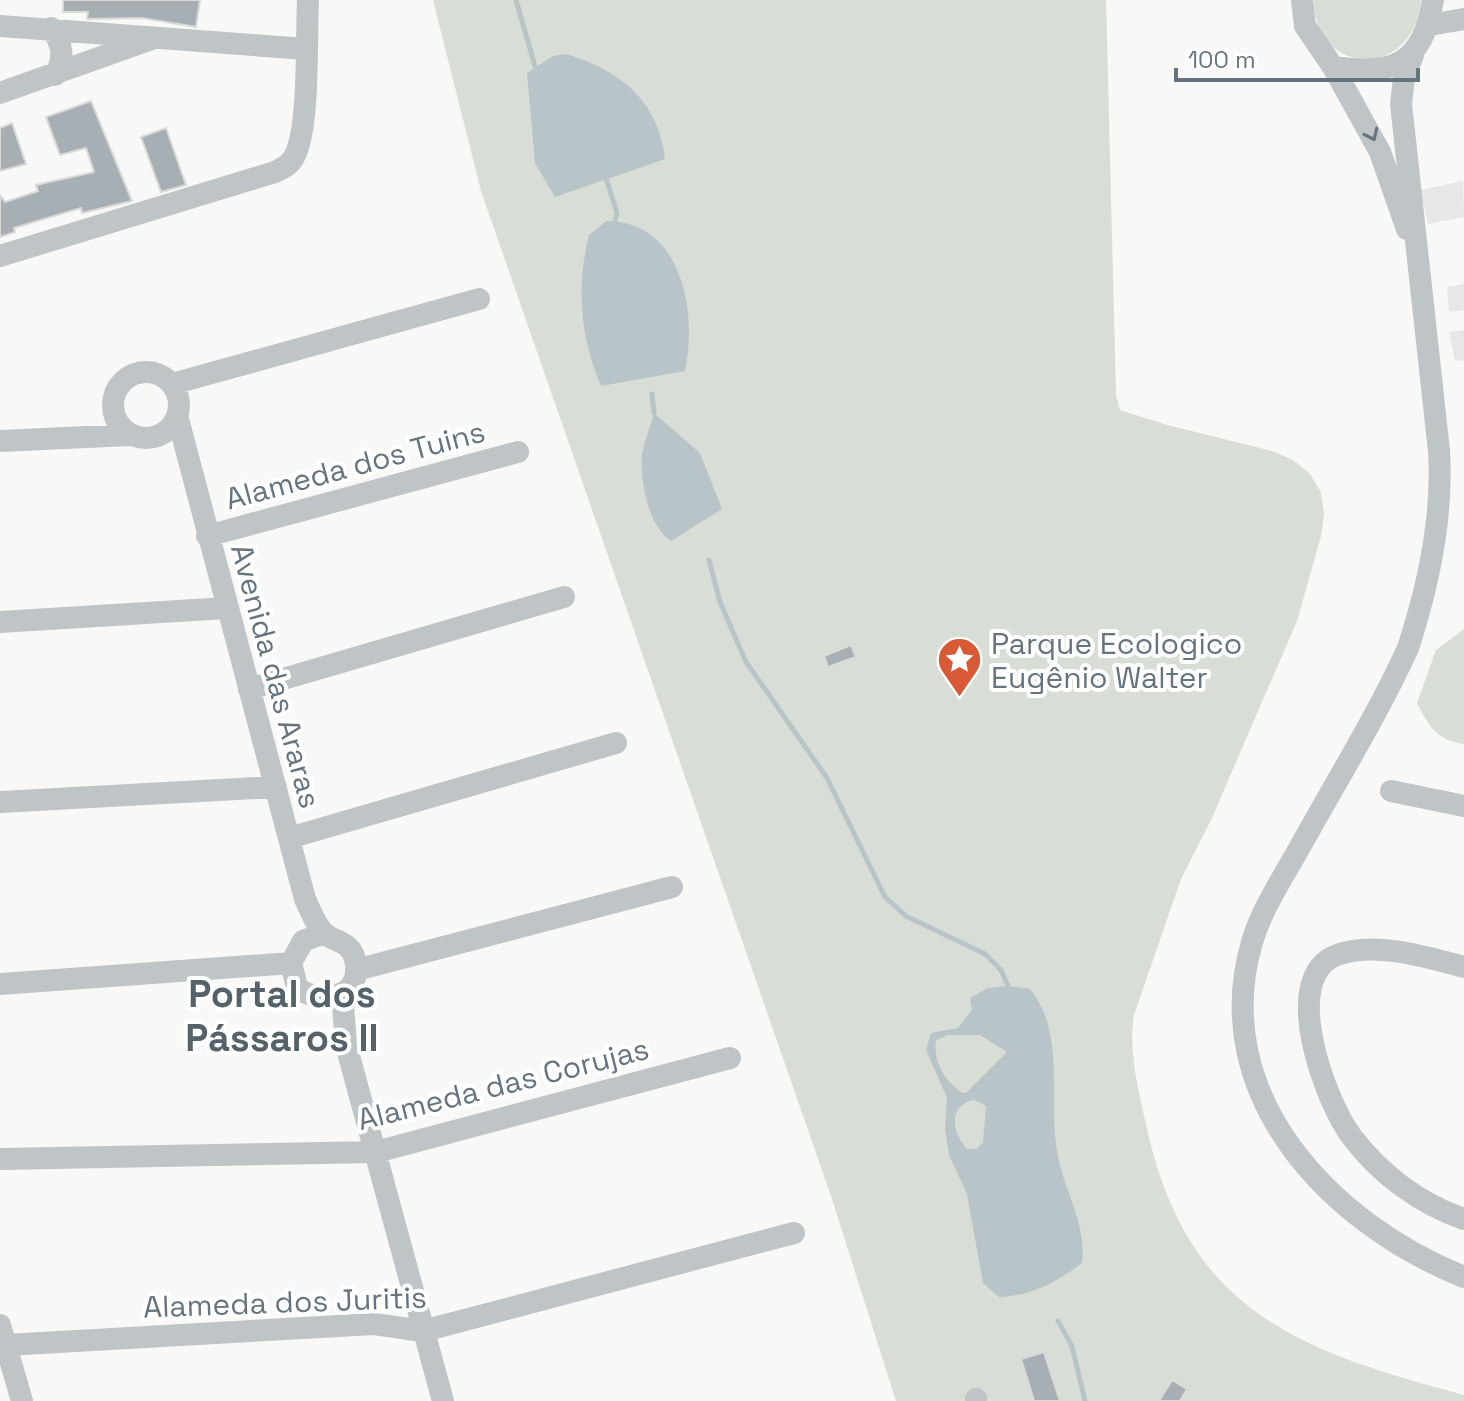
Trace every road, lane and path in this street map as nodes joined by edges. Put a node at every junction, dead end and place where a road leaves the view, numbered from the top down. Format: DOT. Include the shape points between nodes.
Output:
graph roads {
  1 [pos="308,0"];
  2 [pos="1302,0"];
  3 [pos="1433,0"];
  4 [pos="1464,19"];
  5 [pos="1429,25"];
  6 [pos="0,26"];
  7 [pos="51,28"];
  8 [pos="160,36"];
  9 [pos="305,49"];
  10 [pos="1413,55"];
  11 [pos="1333,67"];
  12 [pos="55,75"];
  13 [pos="0,93"];
  14 [pos="0,256"];
  15 [pos="1419,264"];
  16 [pos="479,299"];
  17 [pos="172,384"];
  18 [pos="178,419"];
  19 [pos="130,435"];
  20 [pos="155,437"];
  21 [pos="0,441"];
  22 [pos="518,452"];
  23 [pos="190,469"];
  24 [pos="207,536"];
  25 [pos="564,597"];
  26 [pos="227,608"];
  27 [pos="0,622"];
  28 [pos="249,689"];
  29 [pos="616,743"];
  30 [pos="276,787"];
  31 [pos="1391,791"];
  32 [pos="0,802"];
  33 [pos="1464,806"];
  34 [pos="289,838"];
  35 [pos="672,887"];
  36 [pos="314,937"];
  37 [pos="291,963"];
  38 [pos="1464,967"];
  39 [pos="356,970"];
  40 [pos="0,984"];
  41 [pos="342,993"];
  42 [pos="320,999"];
  43 [pos="346,1045"];
  44 [pos="730,1058"];
  45 [pos="376,1152"];
  46 [pos="0,1159"];
  47 [pos="1464,1219"];
  48 [pos="794,1233"];
  49 [pos="1464,1277"];
  50 [pos="423,1331"];
  51 [pos="3,1335"];
  52 [pos="22,1401"];
  53 [pos="443,1401"];
  1 -- 9 [label="street"];
  2 -- 11 [label="street" via="1305,26"];
  3 -- 5 [label="street"];
  4 -- 5 [label="street"];
  5 -- 10 [label="street"];
  6 -- 7 [label="street"];
  7 -- 8 [label="street"];
  7 -- 12 [label="street" via="62,53"];
  8 -- 9 [label="street"];
  8 -- 12 [label="street"];
  9 -- 14 [label="street" via="301,135 288,165"];
  10 -- 11 [label="street" via="1369,72"];
  10 -- 15 [label="street" via="1401,104"];
  11 -- 15 [label="street, one-way" via="1380,152"];
  12 -- 13 [label="street"];
  15 -- 49 [label="street" via="1440,472 1421,601 1395,675 1262,915 1247,966 1244,1024 1261,1094 1305,1165 1357,1218 1388,1240"];
  16 -- 17 [label="street"];
  17 -- 18 [label="street"];
  17 -- 19 [label="street" via="149,372 125,379 116,389 113,415"];
  18 -- 20 [label="street"];
  18 -- 23 [label="street, Avenida das Araras"];
  19 -- 20 [label="street"];
  19 -- 21 [label="street"];
  20 -- 23 [label="street"];
  22 -- 24 [label="street, Alameda dos Tuins"];
  23 -- 24 [label="street, Avenida das Araras"];
  24 -- 26 [label="street, Avenida das Araras"];
  25 -- 28 [label="street"];
  26 -- 27 [label="street"];
  26 -- 28 [label="street, Avenida das Araras"];
  28 -- 30 [label="street, Avenida das Araras"];
  29 -- 34 [label="street"];
  30 -- 32 [label="street"];
  30 -- 34 [label="street, Avenida das Araras"];
  31 -- 33 [label="street"];
  34 -- 36 [label="street, Avenida das Araras"];
  35 -- 39 [label="street"];
  36 -- 37 [label="street"];
  36 -- 39 [label="street" via="342,941"];
  37 -- 40 [label="street"];
  37 -- 42 [label="street" via="297,987"];
  38 -- 47 [label="street" via="1379,951 1349,952 1321,966 1310,998 1322,1078 1352,1137 1393,1180"];
  39 -- 41 [label="street"];
  41 -- 42 [label="street"];
  41 -- 43 [label="street"];
  42 -- 43 [label="street"];
  43 -- 45 [label="street"];
  44 -- 45 [label="street, Alameda das Corujas"];
  45 -- 46 [label="street, Alameda das Corujas"];
  45 -- 50 [label="street"];
  48 -- 50 [label="street, Alameda dos Juritis"];
  50 -- 51 [label="street, Alameda dos Juritis" via="374,1324"];
  50 -- 53 [label="street"];
  51 -- 52 [label="street"];
}
